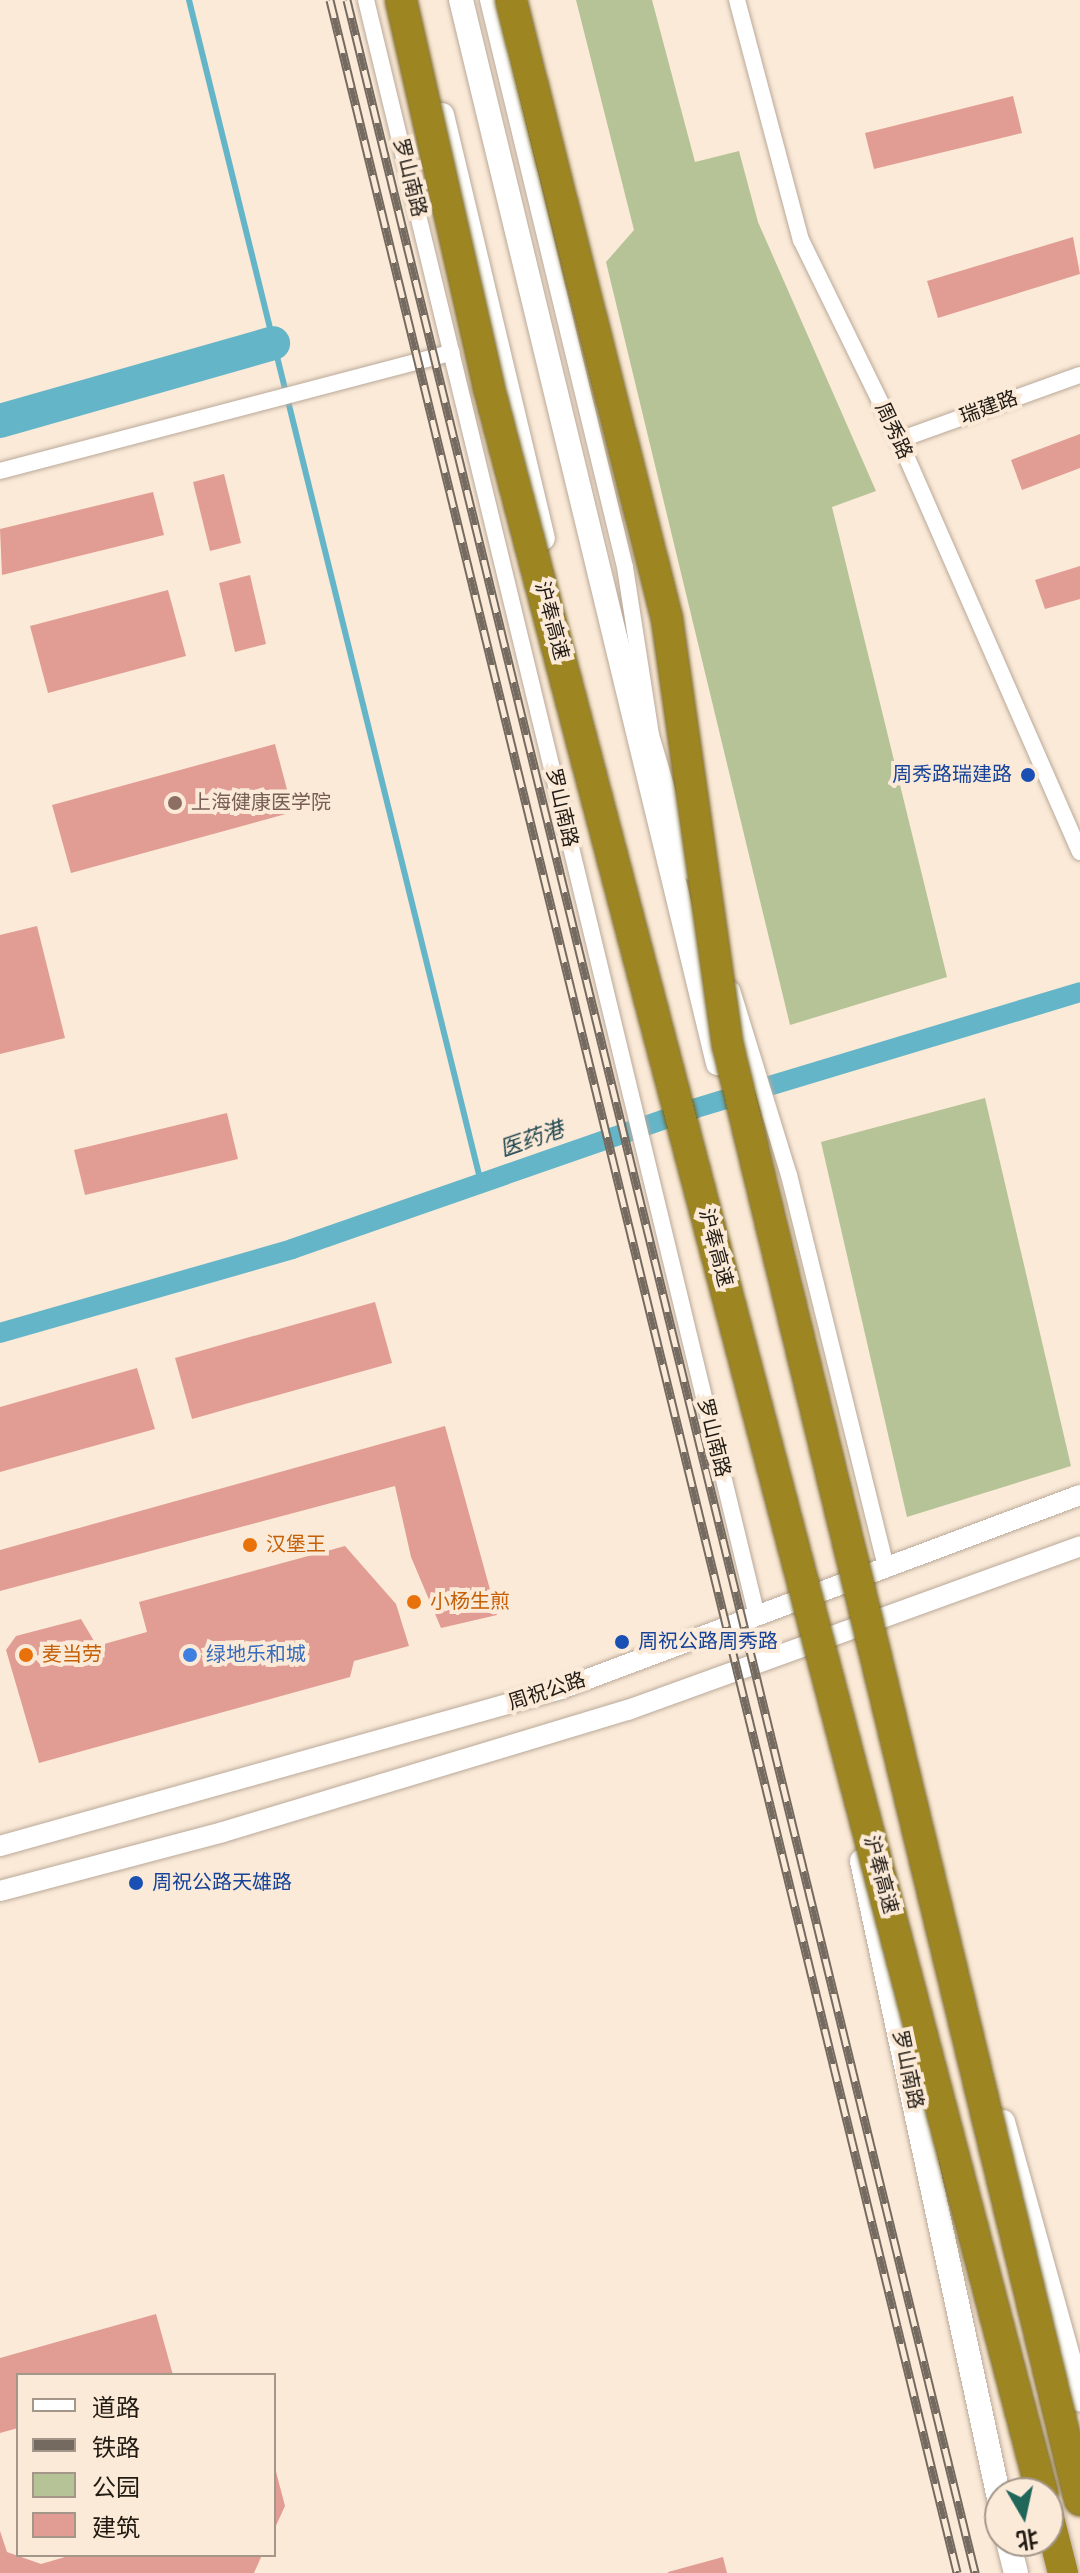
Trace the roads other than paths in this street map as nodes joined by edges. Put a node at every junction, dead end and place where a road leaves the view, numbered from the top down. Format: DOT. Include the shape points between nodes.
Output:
graph roads {
  1 [pos="366,0"];
  2 [pos="401,0"];
  3 [pos="415,0"];
  4 [pos="461,0"];
  5 [pos="488,0"];
  6 [pos="511,0"];
  7 [pos="737,0"];
  8 [pos="452,352"];
  9 [pos="1080,375"];
  10 [pos="899,440"];
  11 [pos="0,471"];
  12 [pos="1080,852"];
  13 [pos="1080,1495"];
  14 [pos="1080,1546"];
  15 [pos="886,1568"];
  16 [pos="848,1582"];
  17 [pos="804,1598"];
  18 [pos="757,1616"];
  19 [pos="860,1626"];
  20 [pos="815,1642"];
  21 [pos="0,1846"];
  22 [pos="0,1891"];
  23 [pos="1080,2399"];
  24 [pos="994,2477"];
  25 [pos="1038,2477"];
  26 [pos="1080,2500"];
  1 -- 8 [label="street, 罗山南路"];
  2 -- 25 [label="highway, 沪奉高速, bridge" via="488,384"];
  3 -- 17 [label="main road, 罗山南路, bridge" via="670,1066"];
  4 -- 16 [label="main road"];
  5 -- 15 [label="street" via="625,567 651,735 781,1149"];
  6 -- 26 [label="highway, bridge" via="667,619 728,1046"];
  7 -- 10 [label="street, 周秀路" via="801,240"];
  8 -- 11 [label="street"];
  8 -- 18 [label="street, 罗山南路"];
  9 -- 10 [label="street, 瑞建路"];
  10 -- 12 [label="street, 周秀路"];
  13 -- 15 [label="street, 周祝公路"];
  14 -- 19 [label="street, 周祝公路"];
  15 -- 16 [label="street, 周祝公路"];
  16 -- 17 [label="street, 周祝公路"];
  16 -- 19 [label="main road"];
  17 -- 18 [label="street, 周祝公路"];
  17 -- 20 [label="main road, 罗山南路"];
  18 -- 21 [label="street, 周祝公路" via="561,1689"];
  19 -- 20 [label="street, 周祝公路"];
  19 -- 23 [label="main road"];
  20 -- 22 [label="street, 周祝公路" via="628,1710 223,1832"];
  20 -- 24 [label="main road, 罗山南路"];
}
